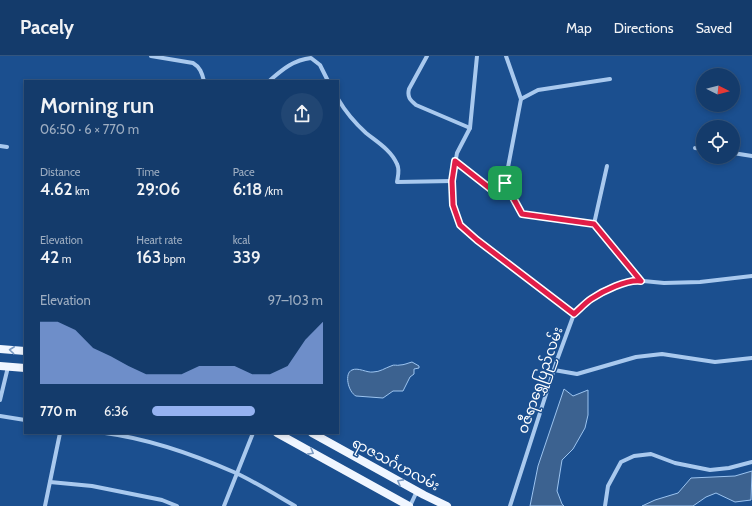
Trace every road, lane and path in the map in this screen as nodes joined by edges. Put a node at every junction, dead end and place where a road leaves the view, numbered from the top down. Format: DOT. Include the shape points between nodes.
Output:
graph roads {
  1 [pos="151,56"];
  2 [pos="427,56"];
  3 [pos="477,56"];
  4 [pos="506,56"];
  5 [pos="610,79"];
  6 [pos="204,80"];
  7 [pos="270,80"];
  8 [pos="328,80"];
  9 [pos="521,99"];
  10 [pos="339,100"];
  11 [pos="470,128"];
  12 [pos="0,146"];
  13 [pos="7,147"];
  14 [pos="740,154"];
  15 [pos="752,156"];
  16 [pos="455,161"];
  17 [pos="608,166"];
  18 [pos="452,181"];
  19 [pos="505,183"];
  20 [pos="594,224"];
  21 [pos="752,276"];
  22 [pos="641,281"];
  23 [pos="574,314"];
  24 [pos="0,349"];
  25 [pos="24,351"];
  26 [pos="752,358"];
  27 [pos="4,366"];
  28 [pos="24,368"];
  29 [pos="554,370"];
  30 [pos="0,400"];
  31 [pos="0,416"];
  32 [pos="24,420"];
  33 [pos="60,434"];
  34 [pos="113,434"];
  35 [pos="253,434"];
  36 [pos="279,434"];
  37 [pos="314,434"];
  38 [pos="752,462"];
  39 [pos="237,474"];
  40 [pos="50,482"];
  41 [pos="417,491"];
  42 [pos="45,506"];
  43 [pos="177,506"];
  44 [pos="224,506"];
  45 [pos="295,506"];
  46 [pos="410,506"];
  47 [pos="447,506"];
  48 [pos="510,506"];
  49 [pos="605,506"];
  1 -- 6 [label="street" via="192,63 202,72"];
  2 -- 11 [label="street" via="409,89 409,100"];
  3 -- 11 [label="street, ဝဇီရာရွှေပြည်လမ်း"];
  4 -- 9 [label="street"];
  5 -- 9 [label="street" via="538,90"];
  7 -- 8 [label="street" via="292,63 311,58 320,65"];
  9 -- 19 [label="street"];
  10 -- 18 [label="street" via="354,121 392,156 399,171 397,182"];
  11 -- 16 [label="street, ဝဇီရာရွှေပြည်လမ်း"];
  12 -- 13 [label="street"];
  14 -- 15 [label="street"];
  16 -- 18 [label="street, ဝဇီရာရွှေပြည်လမ်း"];
  16 -- 19 [label="street" via="492,190"];
  17 -- 20 [label="street"];
  18 -- 23 [label="street, ဝဇီရာရွှေပြည်လမ်း" via="453,205 460,225"];
  19 -- 20 [label="street" via="522,214"];
  20 -- 22 [label="street"];
  21 -- 22 [label="street" via="700,282"];
  22 -- 23 [label="street" via="633,280 612,288 591,299"];
  23 -- 29 [label="street, ဝဇီရာရွှေပြည်လမ်း"];
  25 -- 24 [label="main road, one-way"];
  26 -- 29 [label="street" via="715,362 662,354 636,358 577,374"];
  27 -- 28 [label="main road"];
  27 -- 30 [label="street"];
  29 -- 48 [label="street, ဝဇီရာရွှေပြည်လမ်း"];
  31 -- 32 [label="street"];
  33 -- 40 [label="street"];
  34 -- 39 [label="street" via="187,453"];
  35 -- 39 [label="street"];
  36 -- 46 [label="main road, one-way"];
  41 -- 37 [label="main road, ရာဇသင်္ဂဟလမ်း, one-way"];
  38 -- 49 [label="street" via="710,470 674,463 651,454 634,456 621,462 608,486"];
  39 -- 44 [label="street"];
  39 -- 45 [label="street"];
  40 -- 42 [label="street"];
  40 -- 43 [label="street" via="92,486 162,500"];
  41 -- 46 [label="street"];
  41 -- 47 [label="main road, ရာဇသင်္ဂဟလမ်း"];
}
